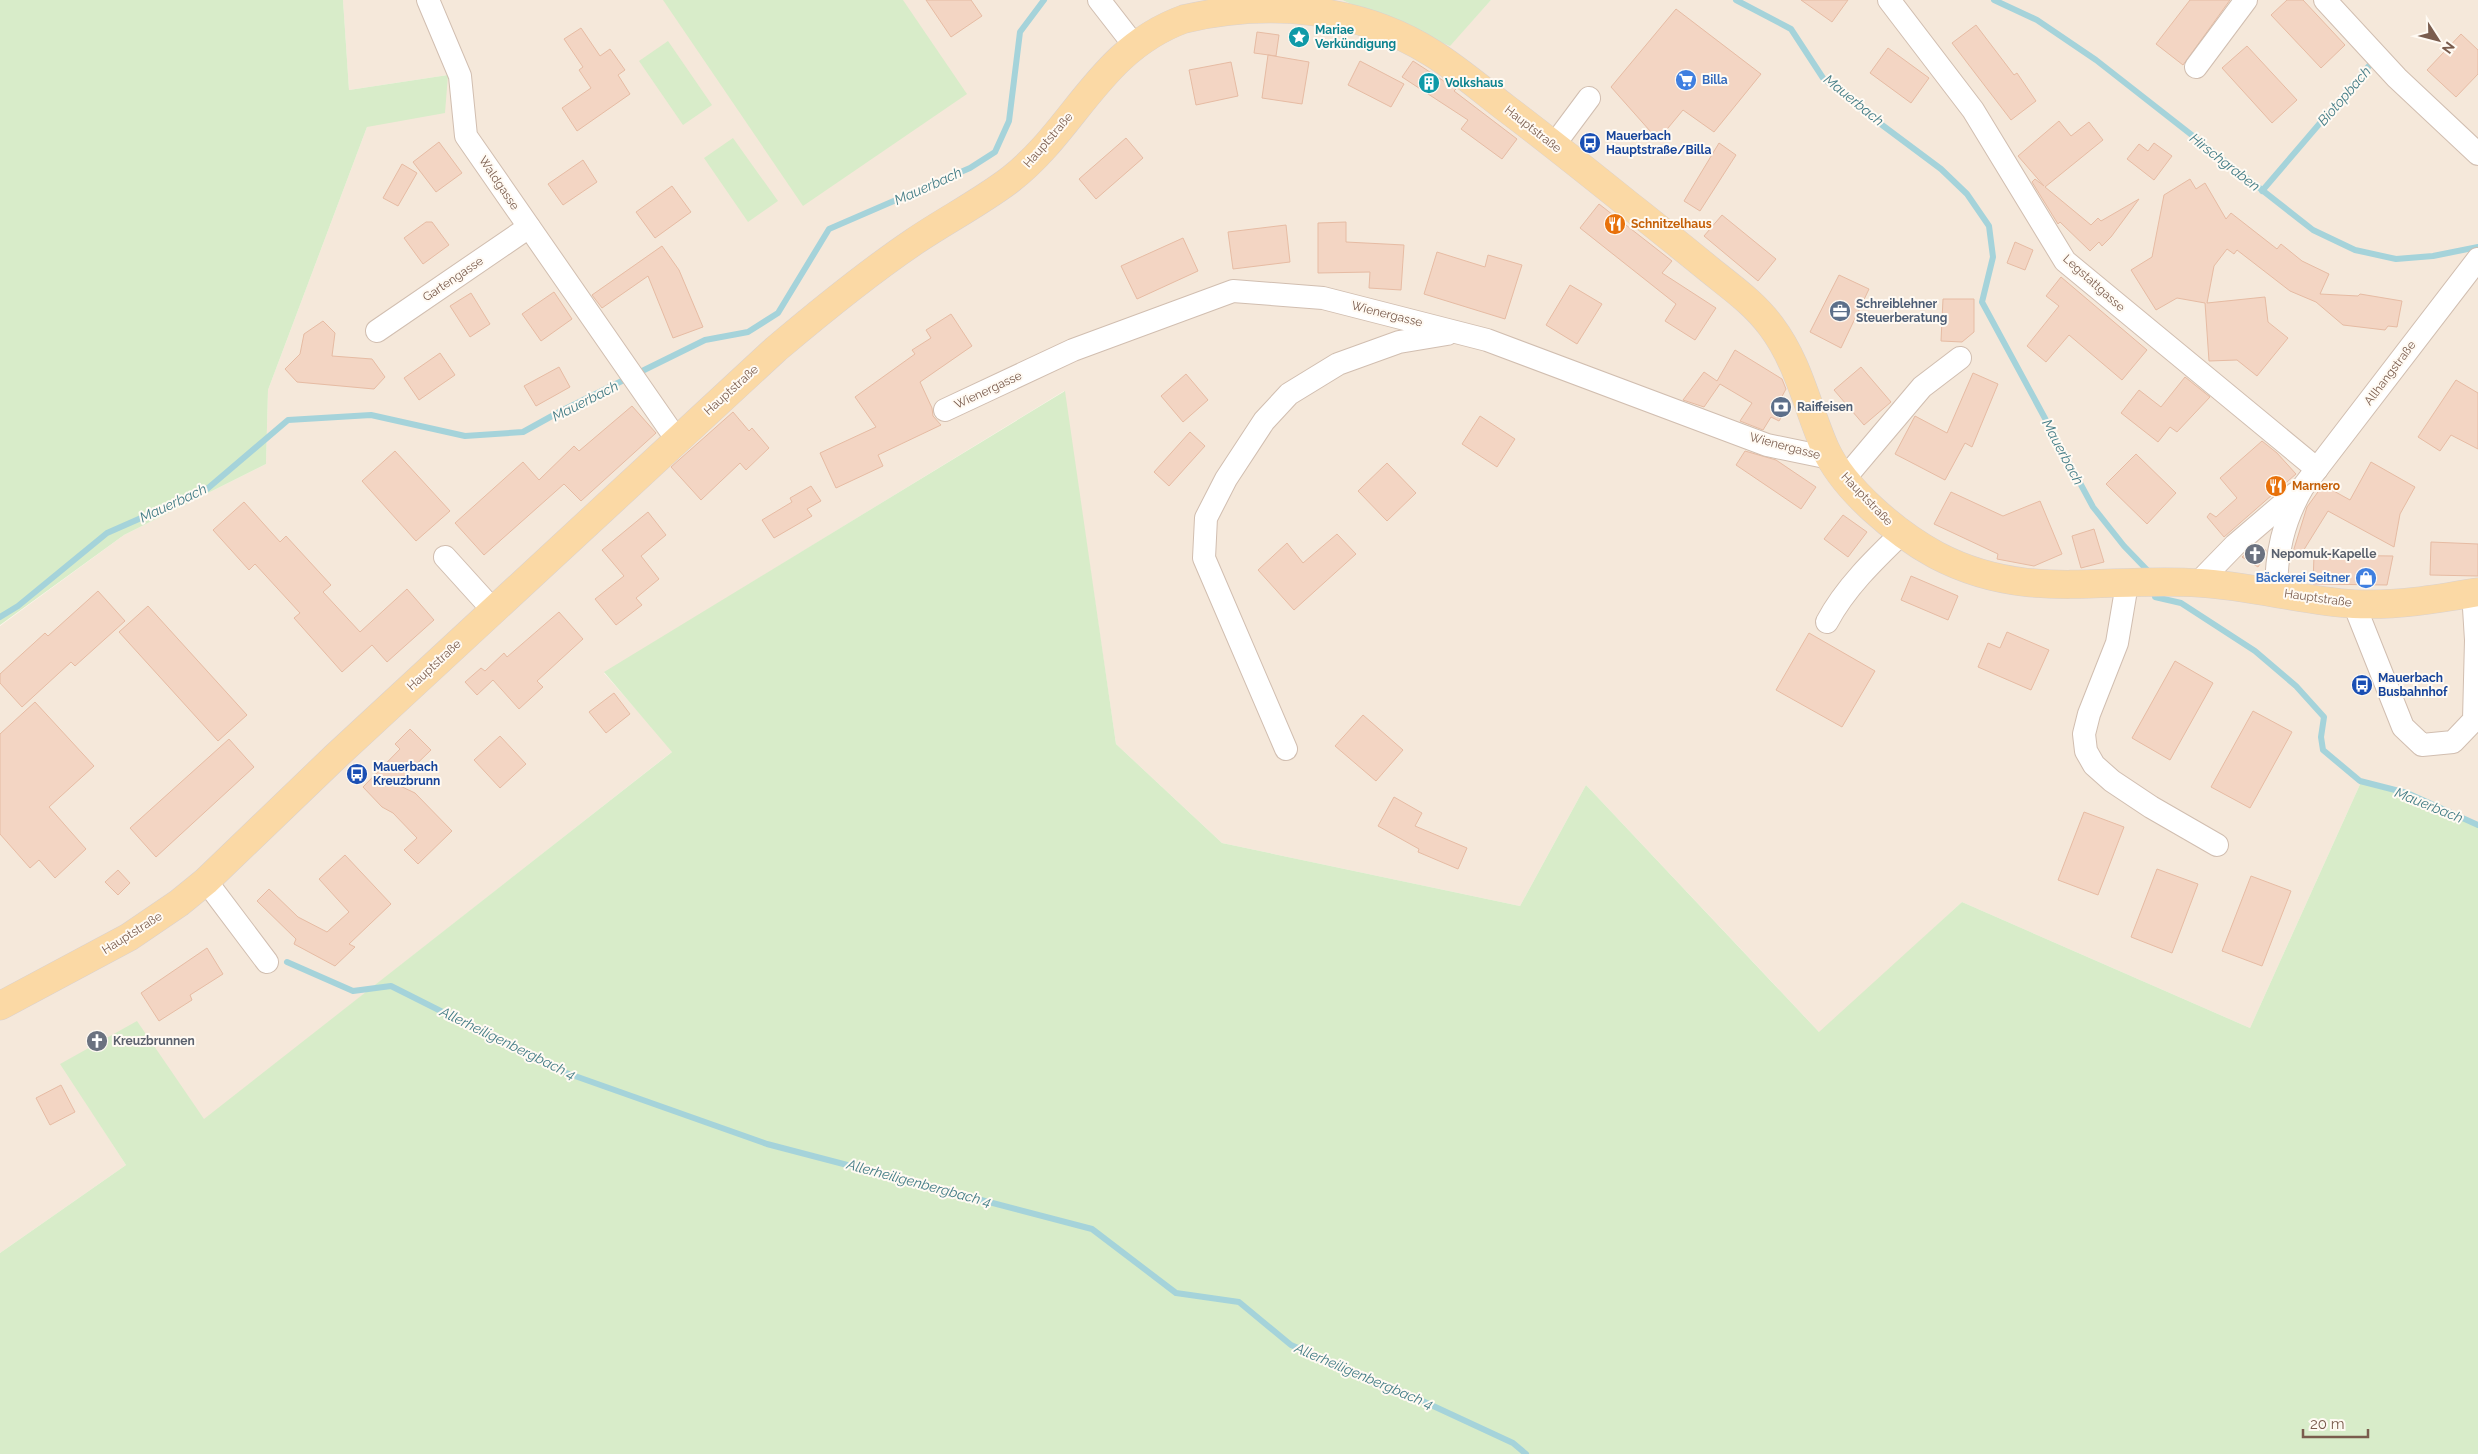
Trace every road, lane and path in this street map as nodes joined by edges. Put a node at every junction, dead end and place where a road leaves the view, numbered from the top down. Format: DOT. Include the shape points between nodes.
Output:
graph roads {
  1 [pos="428,0"];
  2 [pos="1099,0"];
  3 [pos="1889,0"];
  4 [pos="2246,0"];
  5 [pos="2325,0"];
  6 [pos="1134,45"];
  7 [pos="2196,67"];
  8 [pos="1589,98"];
  9 [pos="1554,145"];
  10 [pos="2478,154"];
  11 [pos="529,227"];
  12 [pos="2473,265"];
  13 [pos="377,331"];
  14 [pos="1456,332"];
  15 [pos="1960,358"];
  16 [pos="945,410"];
  17 [pos="677,440"];
  18 [pos="1838,468"];
  19 [pos="2317,469"];
  20 [pos="2303,487"];
  21 [pos="1902,533"];
  22 [pos="445,557"];
  23 [pos="2198,583"];
  24 [pos="2127,584"];
  25 [pos="2476,592"];
  26 [pos="2276,593"];
  27 [pos="2354,604"];
  28 [pos="494,610"];
  29 [pos="1827,622"];
  30 [pos="1286,749"];
  31 [pos="2217,845"];
  32 [pos="206,881"];
  33 [pos="267,962"];
  34 [pos="0,1006"];
  1 -- 11 [label="street, Waldgasse" via="460,76 466,136"];
  2 -- 6 [label="street"];
  3 -- 19 [label="street, Legstattgasse" via="1972,110 2065,261"];
  4 -- 7 [label="street"];
  5 -- 10 [label="street" via="2397,78"];
  6 -- 9 [label="main road, Hauptstraße" via="1182,20 1236,6 1288,4 1334,11 1387,30 1433,53"];
  6 -- 17 [label="main road, Hauptstraße" via="1105,72 1024,168 849,288"];
  8 -- 9 [label="street"];
  9 -- 18 [label="main road, Hauptstraße" via="1735,290 1766,320 1799,374"];
  11 -- 13 [label="street, Gartengasse"];
  11 -- 17 [label="street, Waldgasse"];
  12 -- 19 [label="street, Allhangstraße"];
  14 -- 16 [label="street, Wienergasse" via="1323,298 1233,291 1072,350"];
  14 -- 18 [label="street, Wienergasse" via="1487,340"];
  14 -- 30 [label="street" via="1399,342 1338,364 1289,394 1264,421 1226,479 1206,518 1204,558"];
  15 -- 18 [label="street" via="1922,387"];
  17 -- 28 [label="main road, Hauptstraße"];
  18 -- 21 [label="main road, Hauptstraße" via="1876,512"];
  19 -- 20 [label="street, Allhangstraße"];
  20 -- 23 [label="street, Allhangstraße" via="2235,545"];
  20 -- 26 [label="street, Allhangstraße" via="2288,514 2282,534"];
  21 -- 24 [label="main road, Hauptstraße" via="1934,554 1997,578 2052,586"];
  21 -- 29 [label="street" via="1862,573"];
  22 -- 28 [label="street"];
  23 -- 24 [label="main road, Hauptstraße"];
  23 -- 26 [label="main road, Hauptstraße"];
  24 -- 31 [label="street" via="2117,643 2084,734 2086,751 2094,766 2112,781"];
  25 -- 27 [label="main road, Hauptstraße" via="2417,602"];
  25 -- 27 [label="street" via="2474,720 2453,742 2422,745 2403,727"];
  26 -- 27 [label="main road, Hauptstraße"];
  28 -- 32 [label="main road, Hauptstraße" via="334,756"];
  32 -- 33 [label="street"];
  32 -- 34 [label="main road, Hauptstraße" via="129,937"];
}
